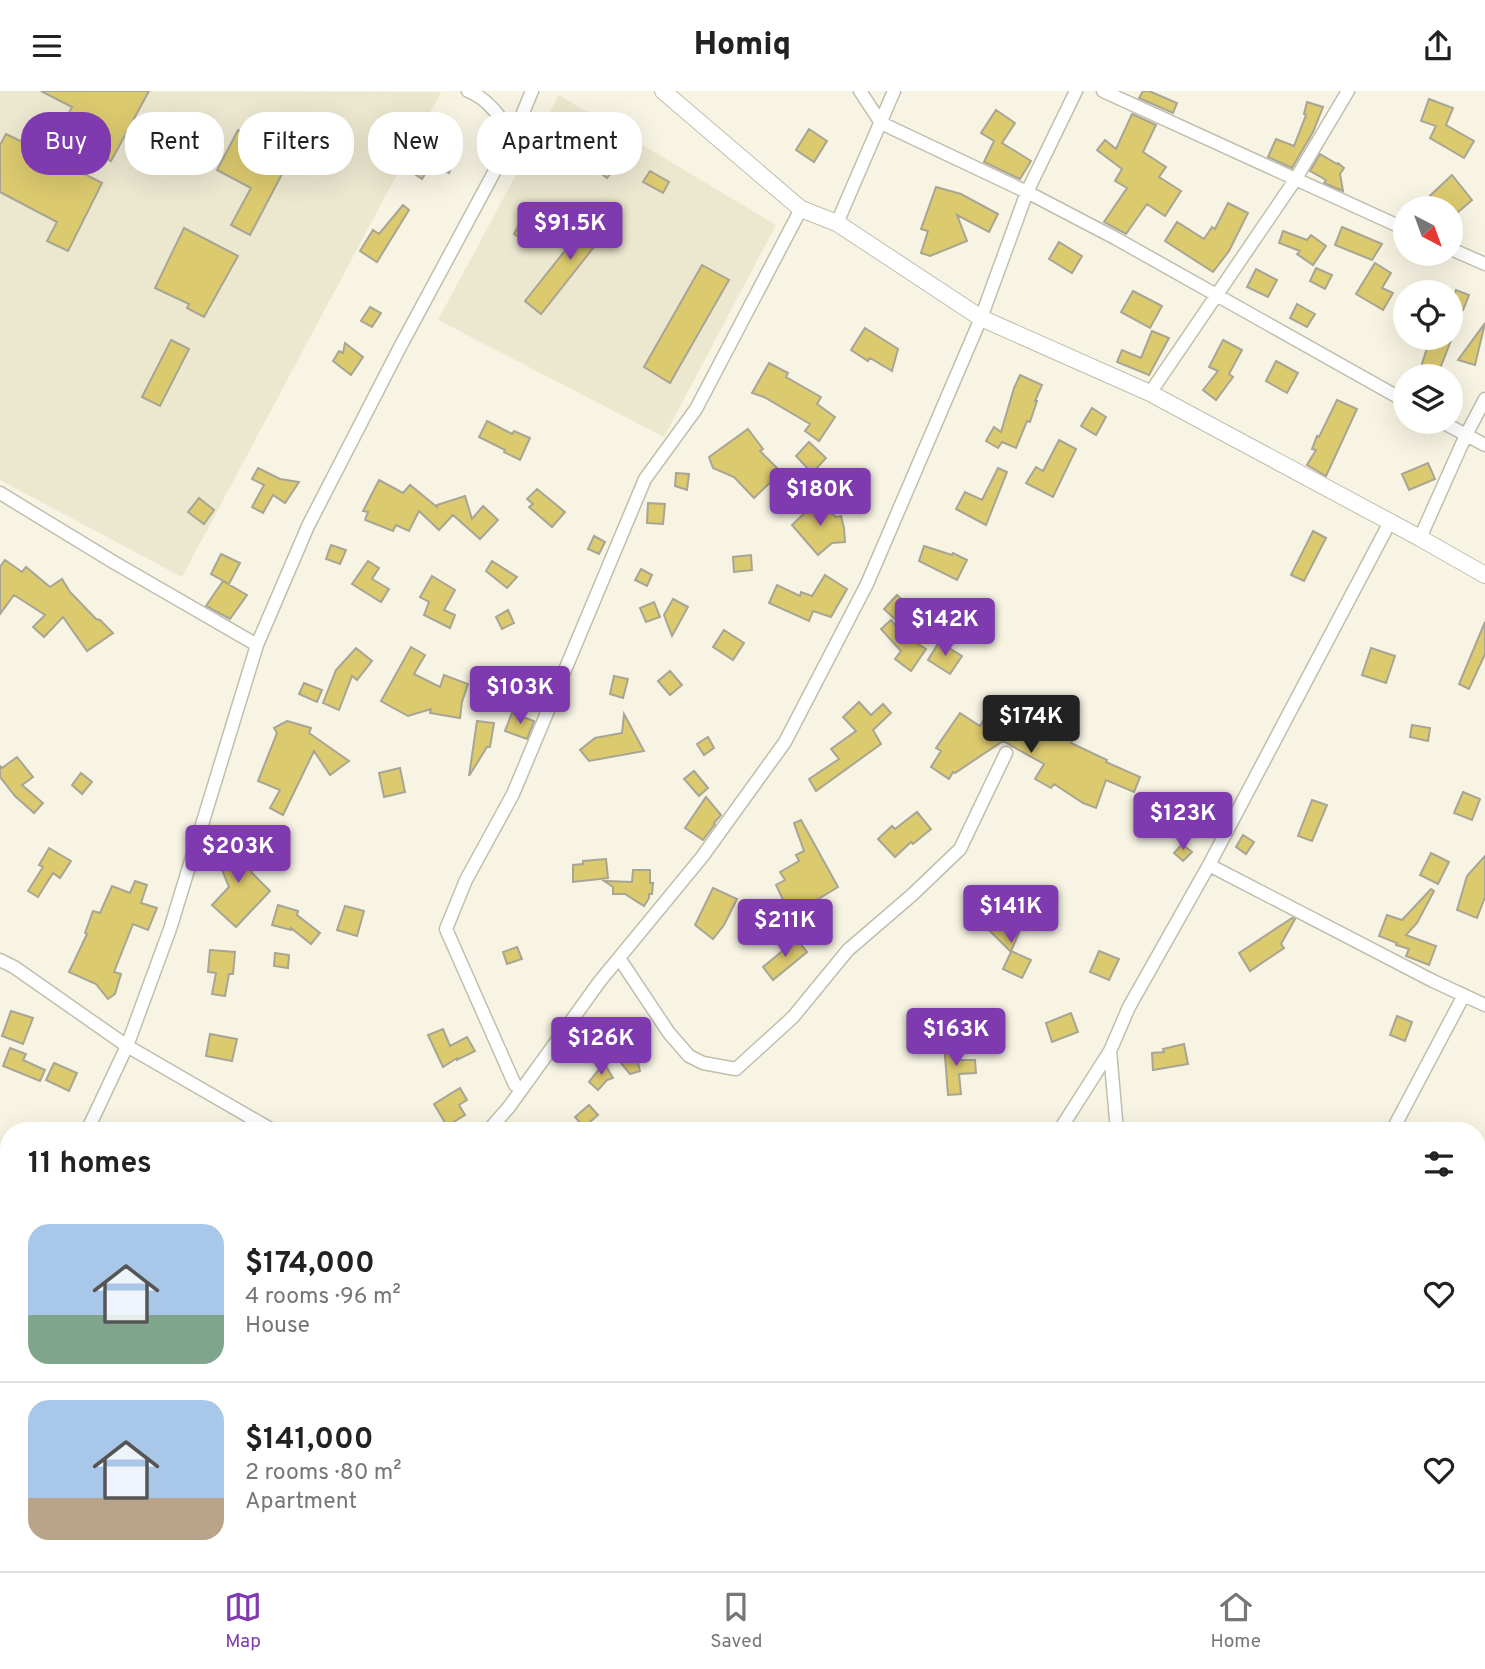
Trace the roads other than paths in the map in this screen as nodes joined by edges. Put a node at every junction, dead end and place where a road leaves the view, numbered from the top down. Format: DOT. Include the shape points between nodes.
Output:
graph roads {
  1 [pos="468,91"];
  2 [pos="532,91"];
  3 [pos="663,91"];
  4 [pos="860,91"];
  5 [pos="894,91"];
  6 [pos="1076,91"];
  7 [pos="1103,91"];
  8 [pos="1348,91"];
  9 [pos="495,112"];
  10 [pos="523,112"];
  11 [pos="881,123"];
  12 [pos="493,175"];
  13 [pos="1296,180"];
  14 [pos="1027,192"];
  15 [pos="801,209"];
  16 [pos="837,223"];
  17 [pos="1393,224"];
  18 [pos="1463,254"];
  19 [pos="1485,264"];
  20 [pos="1216,295"];
  21 [pos="981,318"];
  22 [pos="1150,393"];
  23 [pos="1393,394"];
  24 [pos="1485,398"];
  25 [pos="1463,433"];
  26 [pos="1466,435"];
  27 [pos="1485,445"];
  28 [pos="0,493"];
  29 [pos="1390,522"];
  30 [pos="1420,538"];
  31 [pos="1485,575"];
  32 [pos="257,645"];
  33 [pos="1006,753"];
  34 [pos="1209,865"];
  35 [pos="619,958"];
  36 [pos="0,960"];
  37 [pos="1464,996"];
  38 [pos="1485,1005"];
  39 [pos="127,1046"];
  40 [pos="1110,1051"];
  41 [pos="515,1085"];
  42 [pos="91,1122"];
  43 [pos="258,1122"];
  44 [pos="496,1122"];
  45 [pos="1065,1122"];
  46 [pos="1116,1122"];
  47 [pos="1397,1122"];
  1 -- 9 [label="street" via="479,95"];
  2 -- 10 [label="street"];
  3 -- 15 [label="street"];
  4 -- 11 [label="street"];
  5 -- 11 [label="street"];
  6 -- 14 [label="street"];
  7 -- 13 [label="street"];
  8 -- 13 [label="street"];
  11 -- 14 [label="street"];
  11 -- 16 [label="street"];
  12 -- 32 [label="street" via="314,515"];
  13 -- 17 [label="street"];
  13 -- 20 [label="street"];
  14 -- 20 [label="street"];
  14 -- 21 [label="street"];
  15 -- 16 [label="street"];
  15 -- 41 [label="street" via="696,409 645,479 513,794 466,880 446,929"];
  16 -- 21 [label="street"];
  18 -- 19 [label="street"];
  20 -- 22 [label="street"];
  20 -- 23 [label="street"];
  21 -- 22 [label="street"];
  21 -- 35 [label="street" via="867,584 785,742 702,857"];
  22 -- 29 [label="street"];
  24 -- 26 [label="street"];
  25 -- 26 [label="street"];
  26 -- 27 [label="street"];
  26 -- 30 [label="street"];
  28 -- 32 [label="street"];
  29 -- 30 [label="street"];
  29 -- 34 [label="street"];
  30 -- 31 [label="street"];
  32 -- 39 [label="street" via="170,929"];
  33 -- 35 [label="street" via="960,849 848,950 793,1017 736,1069 689,1056"];
  34 -- 37 [label="street"];
  34 -- 40 [label="street" via="1129,1007"];
  35 -- 44 [label="street"];
  36 -- 39 [label="street"];
  37 -- 38 [label="street"];
  37 -- 47 [label="street"];
  39 -- 42 [label="street"];
  39 -- 43 [label="street"];
  40 -- 45 [label="street"];
  40 -- 46 [label="street"];
}
